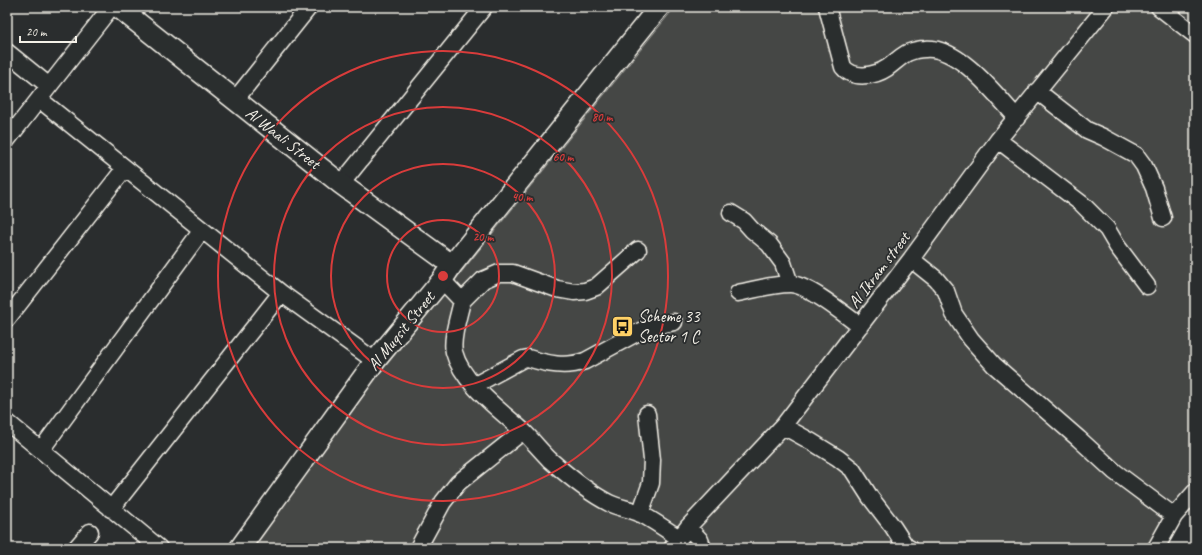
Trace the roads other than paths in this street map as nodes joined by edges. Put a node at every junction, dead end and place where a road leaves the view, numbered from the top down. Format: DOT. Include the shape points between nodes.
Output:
graph roads {
  1 [pos="111,7"];
  2 [pos="118,7"];
  3 [pos="309,7"];
  4 [pos="484,7"];
  5 [pos="659,7"];
  6 [pos="827,7"];
  7 [pos="1106,7"];
  8 [pos="1159,7"];
  9 [pos="1195,35"];
  10 [pos="7,52"];
  11 [pos="49,86"];
  12 [pos="1037,91"];
  13 [pos="39,99"];
  14 [pos="235,100"];
  15 [pos="1017,118"];
  16 [pos="7,140"];
  17 [pos="998,140"];
  18 [pos="125,168"];
  19 [pos="341,184"];
  20 [pos="731,213"];
  21 [pos="1163,218"];
  22 [pos="202,230"];
  23 [pos="638,250"];
  24 [pos="911,259"];
  25 [pos="447,272"];
  26 [pos="790,284"];
  27 [pos="1147,286"];
  28 [pos="281,293"];
  29 [pos="738,293"];
  30 [pos="462,301"];
  31 [pos="7,319"];
  32 [pos="674,322"];
  33 [pos="860,326"];
  34 [pos="375,361"];
  35 [pos="474,385"];
  36 [pos="647,414"];
  37 [pos="7,422"];
  38 [pos="783,426"];
  39 [pos="523,431"];
  40 [pos="41,450"];
  41 [pos="1195,492"];
  42 [pos="111,509"];
  43 [pos="640,514"];
  44 [pos="1174,516"];
  45 [pos="90,532"];
  46 [pos="680,538"];
  47 [pos="76,548"];
  48 [pos="158,548"];
  49 [pos="240,548"];
  50 [pos="418,548"];
  51 [pos="703,548"];
  52 [pos="909,548"];
  53 [pos="1156,548"];
  1 -- 11 [label="street"];
  2 -- 14 [label="street, Al Waali Street"];
  3 -- 14 [label="street"];
  4 -- 19 [label="street"];
  5 -- 25 [label="street, Al Muqsit Street"];
  6 -- 15 [label="street" via="846,72 868,75 886,68 914,50 926,48 943,52 970,68"];
  7 -- 12 [label="street, Al Ikram street"];
  8 -- 9 [label="street"];
  10 -- 11 [label="street"];
  11 -- 13 [label="street"];
  12 -- 15 [label="street, Al Ikram street"];
  12 -- 21 [label="street" via="1087,130 1136,155 1154,188"];
  13 -- 16 [label="street"];
  13 -- 18 [label="street"];
  14 -- 19 [label="street, Al Waali Street"];
  15 -- 17 [label="street, Al Ikram street"];
  17 -- 24 [label="street, Al Ikram street"];
  17 -- 27 [label="street" via="1087,209 1107,229"];
  18 -- 22 [label="street"];
  18 -- 31 [label="street"];
  19 -- 25 [label="street, Al Waali Street"];
  20 -- 26 [label="street" via="744,221 769,244 783,263"];
  22 -- 28 [label="street"];
  22 -- 40 [label="street"];
  23 -- 30 [label="street" via="596,287 585,291 558,289 513,273 499,274 483,280"];
  24 -- 33 [label="street, Al Ikram street"];
  24 -- 44 [label="street" via="936,278 946,292 954,314 971,339 994,365 1115,472"];
  25 -- 30 [label="street"];
  25 -- 34 [label="street, Al Muqsit Street"];
  26 -- 29 [label="street"];
  26 -- 33 [label="street" via="809,290"];
  28 -- 34 [label="street"];
  28 -- 42 [label="street"];
  30 -- 35 [label="street" via="454,334 454,350 463,372"];
  32 -- 35 [label="street" via="646,328 575,365 528,358"];
  33 -- 38 [label="street, Al Ikram street"];
  34 -- 49 [label="street, Al Muqsit Street"];
  35 -- 39 [label="street" via="495,408"];
  36 -- 43 [label="street" via="652,460 651,483"];
  37 -- 40 [label="street"];
  38 -- 46 [label="street, Al Ikram street"];
  38 -- 52 [label="street" via="838,458 852,470"];
  39 -- 43 [label="street" via="550,460 586,488 609,503"];
  39 -- 50 [label="street" via="458,482 443,502"];
  40 -- 42 [label="street"];
  41 -- 44 [label="street"];
  42 -- 48 [label="street"];
  43 -- 46 [label="street"];
  44 -- 53 [label="street"];
  45 -- 47 [label="street"];
  46 -- 51 [label="street" via="700,540"];
}
